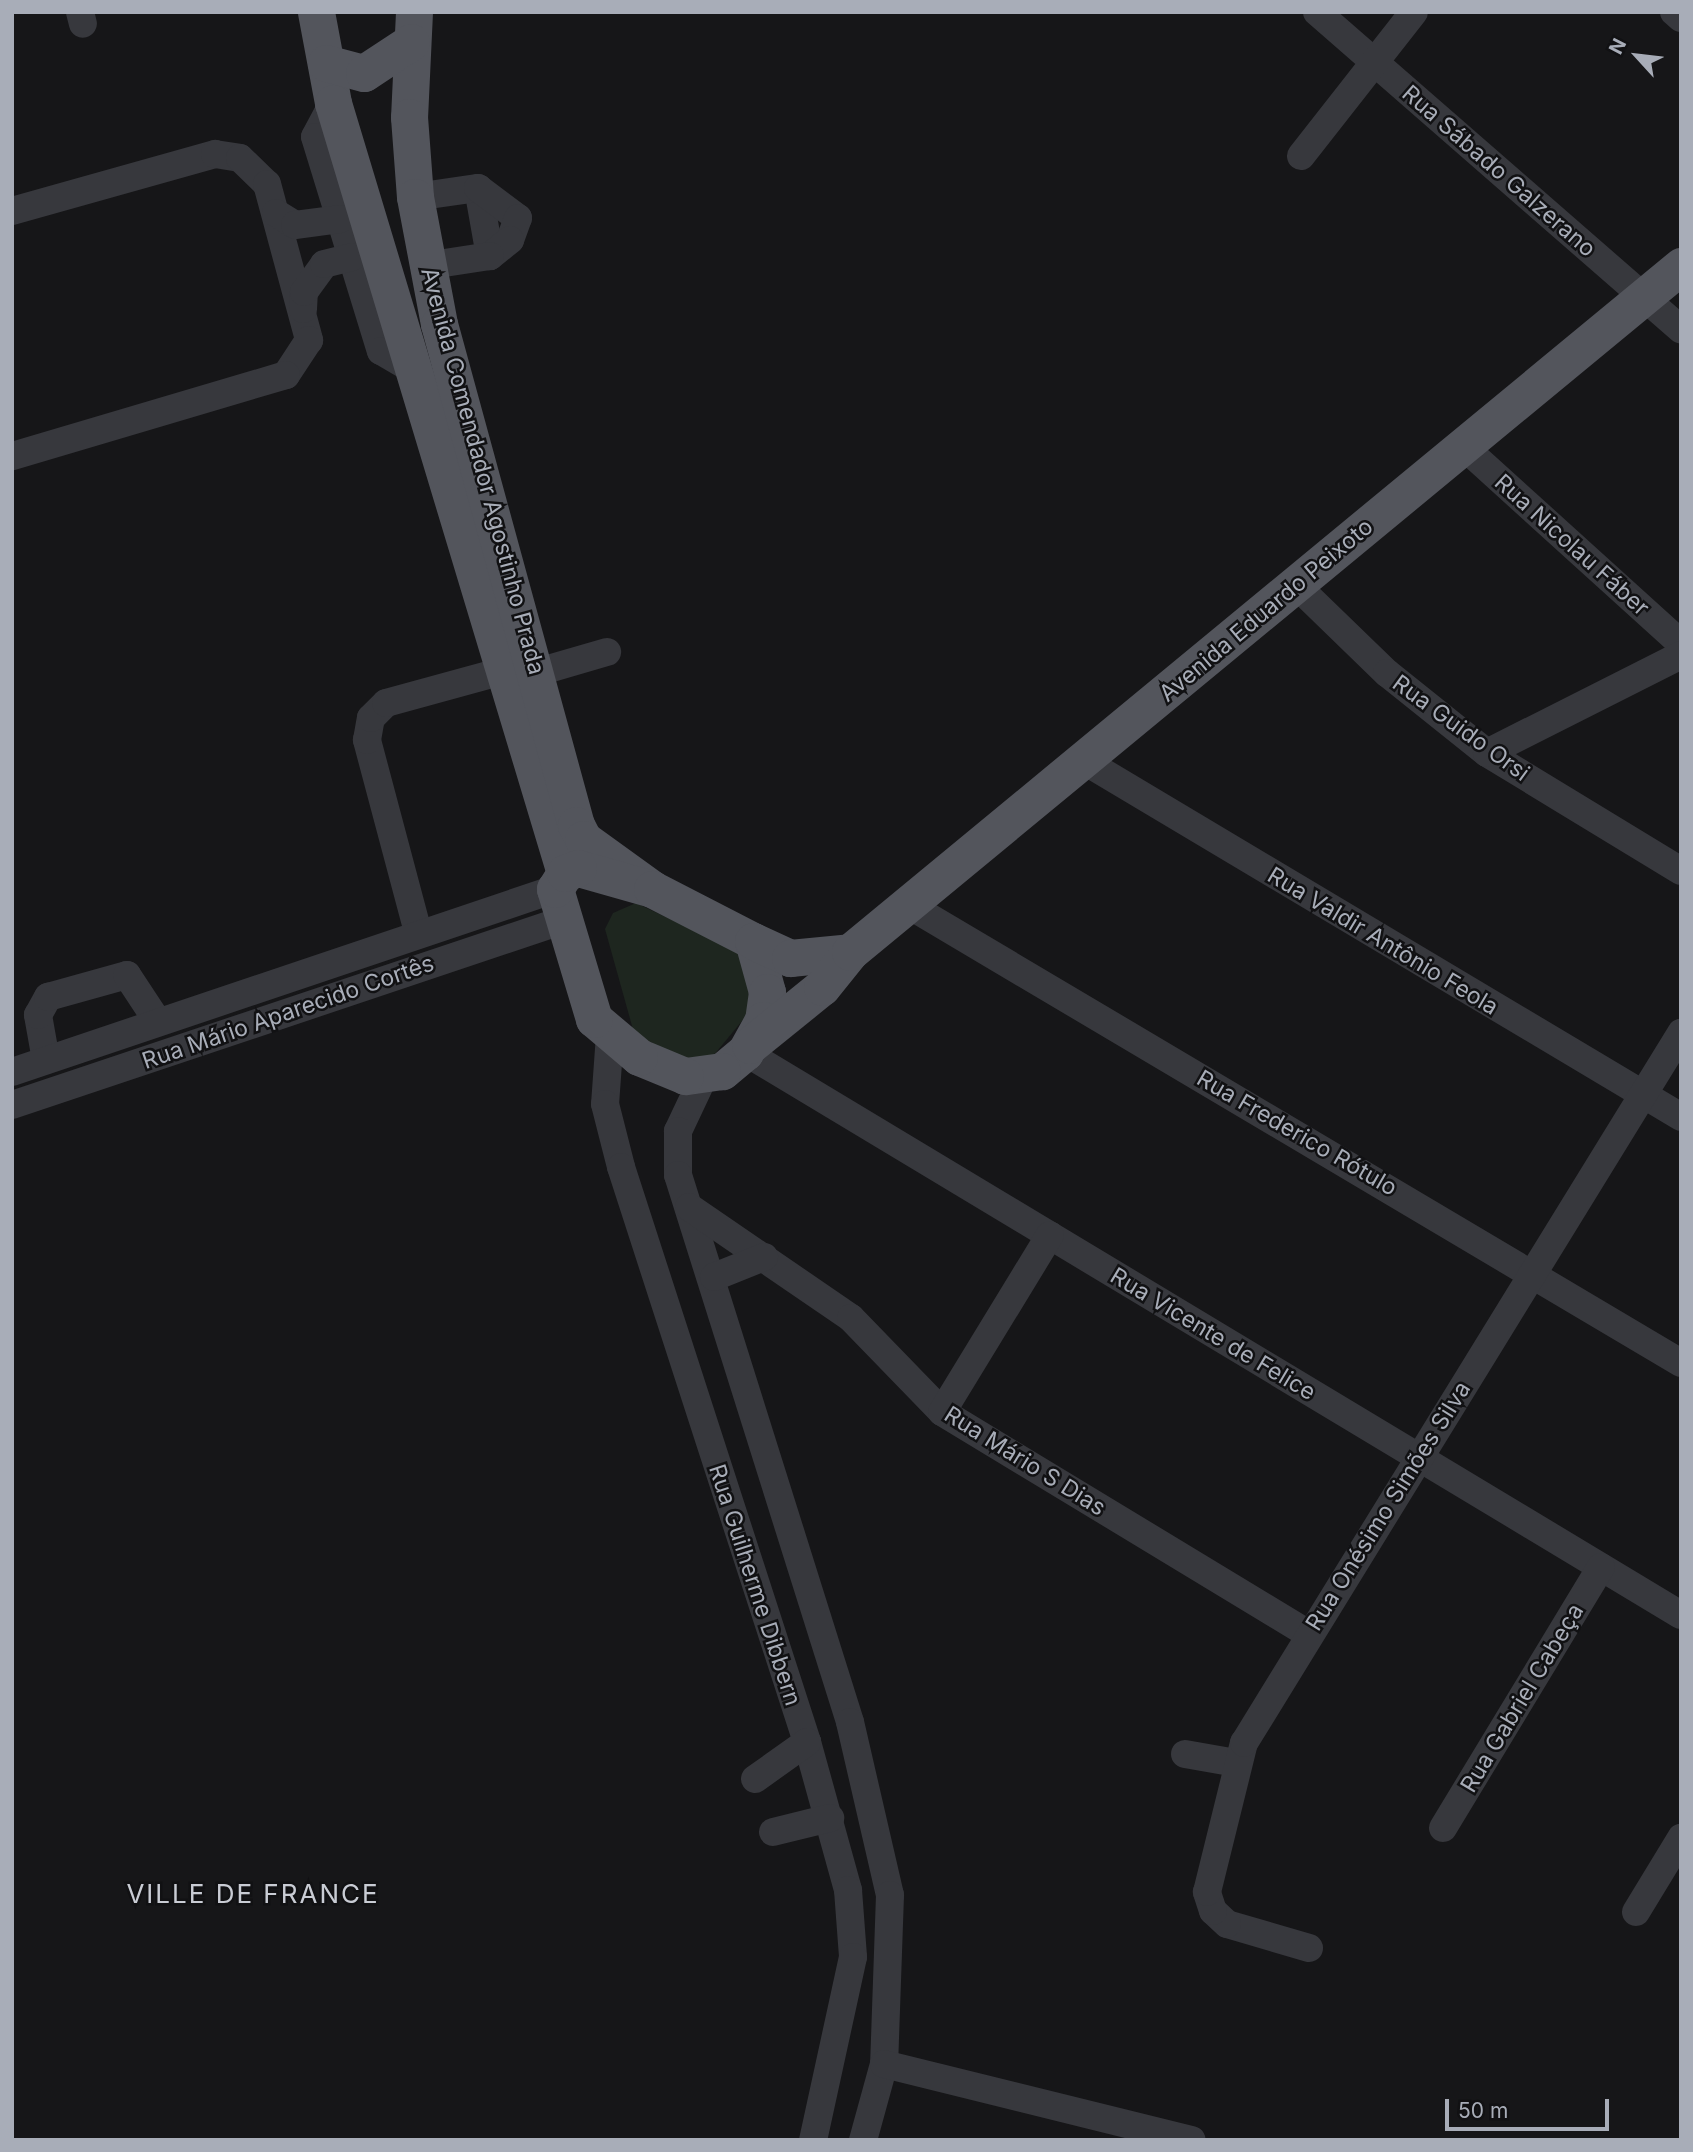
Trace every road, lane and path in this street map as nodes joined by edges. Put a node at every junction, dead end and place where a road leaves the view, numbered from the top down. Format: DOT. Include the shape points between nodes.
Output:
graph roads {
  1 [pos="316,12"];
  2 [pos="1317,12"];
  3 [pos="1413,12"];
  4 [pos="1674,12"];
  5 [pos="1681,18"];
  6 [pos="412,27"];
  7 [pos="326,63"];
  8 [pos="1375,63"];
  9 [pos="333,103"];
  10 [pos="409,117"];
  11 [pos="1301,156"];
  12 [pos="421,196"];
  13 [pos="12,211"];
  14 [pos="276,213"];
  15 [pos="340,219"];
  16 [pos="352,257"];
  17 [pos="432,265"];
  18 [pos="1681,266"];
  19 [pos="1644,297"];
  20 [pos="303,309"];
  21 [pos="1681,330"];
  22 [pos="417,372"];
  23 [pos="1463,446"];
  24 [pos="12,456"];
  25 [pos="1295,584"];
  26 [pos="1681,644"];
  27 [pos="607,652"];
  28 [pos="1681,654"];
  29 [pos="523,671"];
  30 [pos="1487,753"];
  31 [pos="1086,762"];
  32 [pos="1681,871"];
  33 [pos="652,889"];
  34 [pos="561,894"];
  35 [pos="912,906"];
  36 [pos="418,932"];
  37 [pos="753,941"];
  38 [pos="850,952"];
  39 [pos="158,1022"];
  40 [pos="1681,1033"];
  41 [pos="610,1035"];
  42 [pos="748,1049"];
  43 [pos="46,1060"];
  44 [pos="12,1072"];
  45 [pos="704,1076"];
  46 [pos="1643,1094"];
  47 [pos="12,1105"];
  48 [pos="1681,1117"];
  49 [pos="690,1208"];
  50 [pos="1050,1236"];
  51 [pos="764,1257"];
  52 [pos="1534,1272"];
  53 [pos="714,1277"];
  54 [pos="1681,1363"];
  55 [pos="942,1412"];
  56 [pos="1418,1457"];
  57 [pos="1601,1567"];
  58 [pos="1681,1615"];
  59 [pos="1308,1634"];
  60 [pos="807,1742"];
  61 [pos="1185,1754"];
  62 [pos="1236,1763"];
  63 [pos="755,1779"];
  64 [pos="830,1818"];
  65 [pos="1443,1828"];
  66 [pos="773,1832"];
  67 [pos="1681,1838"];
  68 [pos="1636,1912"];
  69 [pos="1309,1948"];
  70 [pos="884,2064"];
  71 [pos="813,2140"];
  72 [pos="863,2140"];
  73 [pos="1192,2140"];
  1 -- 7 [label="main road, Avenida Comendador Agostinho Prada"];
  2 -- 8 [label="street, Rua Sábado Galzerano"];
  3 -- 8 [label="street"];
  4 -- 5 [label="street"];
  6 -- 7 [label="main road" via="364,73"];
  6 -- 10 [label="main road, Avenida Comendador Agostinho Prada"];
  7 -- 9 [label="main road, Avenida Comendador Agostinho Prada"];
  8 -- 11 [label="street"];
  8 -- 19 [label="street, Rua Sábado Galzerano"];
  9 -- 10 [label="main road" via="369,93"];
  9 -- 15 [label="street" via="315,137"];
  9 -- 22 [label="main road, Avenida Comendador Agostinho Prada"];
  10 -- 12 [label="main road, Avenida Comendador Agostinho Prada"];
  12 -- 17 [label="main road, Avenida Comendador Agostinho Prada"];
  12 -- 17 [label="street" via="478,188 490,256"];
  13 -- 14 [label="street" via="215,154 240,158 257,169"];
  14 -- 15 [label="street" via="295,225"];
  14 -- 20 [label="street"];
  15 -- 16 [label="street"];
  16 -- 20 [label="street" via="324,264 309,282"];
  16 -- 22 [label="street" via="381,351"];
  17 -- 29 [label="main road, Avenida Comendador Agostinho Prada"];
  18 -- 19 [label="main road, Avenida Eduardo Peixoto"];
  19 -- 21 [label="street, Rua Sábado Galzerano"];
  19 -- 23 [label="main road, Avenida Eduardo Peixoto"];
  20 -- 24 [label="street" via="309,341 286,375"];
  22 -- 29 [label="main road, Avenida Comendador Agostinho Prada"];
  23 -- 25 [label="main road, Avenida Eduardo Peixoto"];
  23 -- 26 [label="street, Rua Nicolau Fáber"];
  25 -- 30 [label="street, Rua Guido Orsi" via="1387,673"];
  25 -- 31 [label="main road, Avenida Eduardo Peixoto"];
  27 -- 29 [label="street"];
  28 -- 30 [label="street"];
  29 -- 33 [label="main road, Avenida Comendador Agostinho Prada" via="583,839"];
  29 -- 34 [label="main road, Avenida Comendador Agostinho Prada"];
  29 -- 36 [label="street" via="386,703 371,718 367,740"];
  30 -- 32 [label="street, Rua Guido Orsi"];
  31 -- 35 [label="main road, Avenida Eduardo Peixoto"];
  31 -- 46 [label="street, Rua Valdir Antônio Feola"];
  33 -- 34 [label="main road" via="593,869"];
  33 -- 37 [label="main road"];
  34 -- 36 [label="street, Rua Mário Aparecido Cortês"];
  34 -- 41 [label="main road" via="594,1019"];
  34 -- 47 [label="street, Rua Mário Aparecido Cortês"];
  35 -- 38 [label="main road, Avenida Eduardo Peixoto"];
  35 -- 52 [label="street, Rua Frederico Rótulo"];
  36 -- 39 [label="street, Rua Mário Aparecido Cortês"];
  37 -- 38 [label="main road" via="790,958"];
  37 -- 42 [label="main road" via="767,992"];
  38 -- 42 [label="main road, Avenida Eduardo Peixoto" via="822,987"];
  39 -- 43 [label="street, Rua Mário Aparecido Cortês"];
  39 -- 43 [label="street" via="127,975 48,997 38,1015"];
  40 -- 46 [label="street, Rua Onésimo Simões Silva"];
  41 -- 45 [label="main road" via="662,1070"];
  41 -- 60 [label="street, Rua Guilherme Dibbern" via="605,1104 621,1167"];
  42 -- 45 [label="main road"];
  42 -- 50 [label="street, Rua Vicente de Felice"];
  43 -- 44 [label="street, Rua Mário Aparecido Cortês"];
  45 -- 49 [label="street" via="678,1131 678,1175"];
  46 -- 48 [label="street, Rua Valdir Antônio Feola"];
  46 -- 52 [label="street, Rua Onésimo Simões Silva"];
  49 -- 51 [label="street, Rua Mário S Dias"];
  49 -- 53 [label="street"];
  50 -- 55 [label="street"];
  50 -- 56 [label="street, Rua Vicente de Felice"];
  51 -- 53 [label="street"];
  51 -- 55 [label="street, Rua Mário S Dias" via="851,1318"];
  52 -- 54 [label="street, Rua Frederico Rótulo"];
  52 -- 56 [label="street, Rua Onésimo Simões Silva"];
  53 -- 70 [label="street" via="869,1797 890,1895"];
  55 -- 59 [label="street, Rua Mário S Dias"];
  56 -- 57 [label="street, Rua Vicente de Felice"];
  56 -- 59 [label="street, Rua Onésimo Simões Silva"];
  57 -- 58 [label="street, Rua Vicente de Felice"];
  57 -- 65 [label="street, Rua Gabriel Cabeça"];
  59 -- 62 [label="street, Rua Onésimo Simões Silva"];
  60 -- 63 [label="street"];
  60 -- 64 [label="street, Rua Guilherme Dibbern"];
  61 -- 62 [label="street"];
  62 -- 69 [label="street, Rua Onésimo Simões Silva" via="1207,1892 1213,1911 1227,1924"];
  64 -- 66 [label="street"];
  64 -- 71 [label="street, Rua Guilherme Dibbern" via="848,1890 853,1957"];
  67 -- 68 [label="street"];
  70 -- 72 [label="street"];
  70 -- 73 [label="street"];
}
